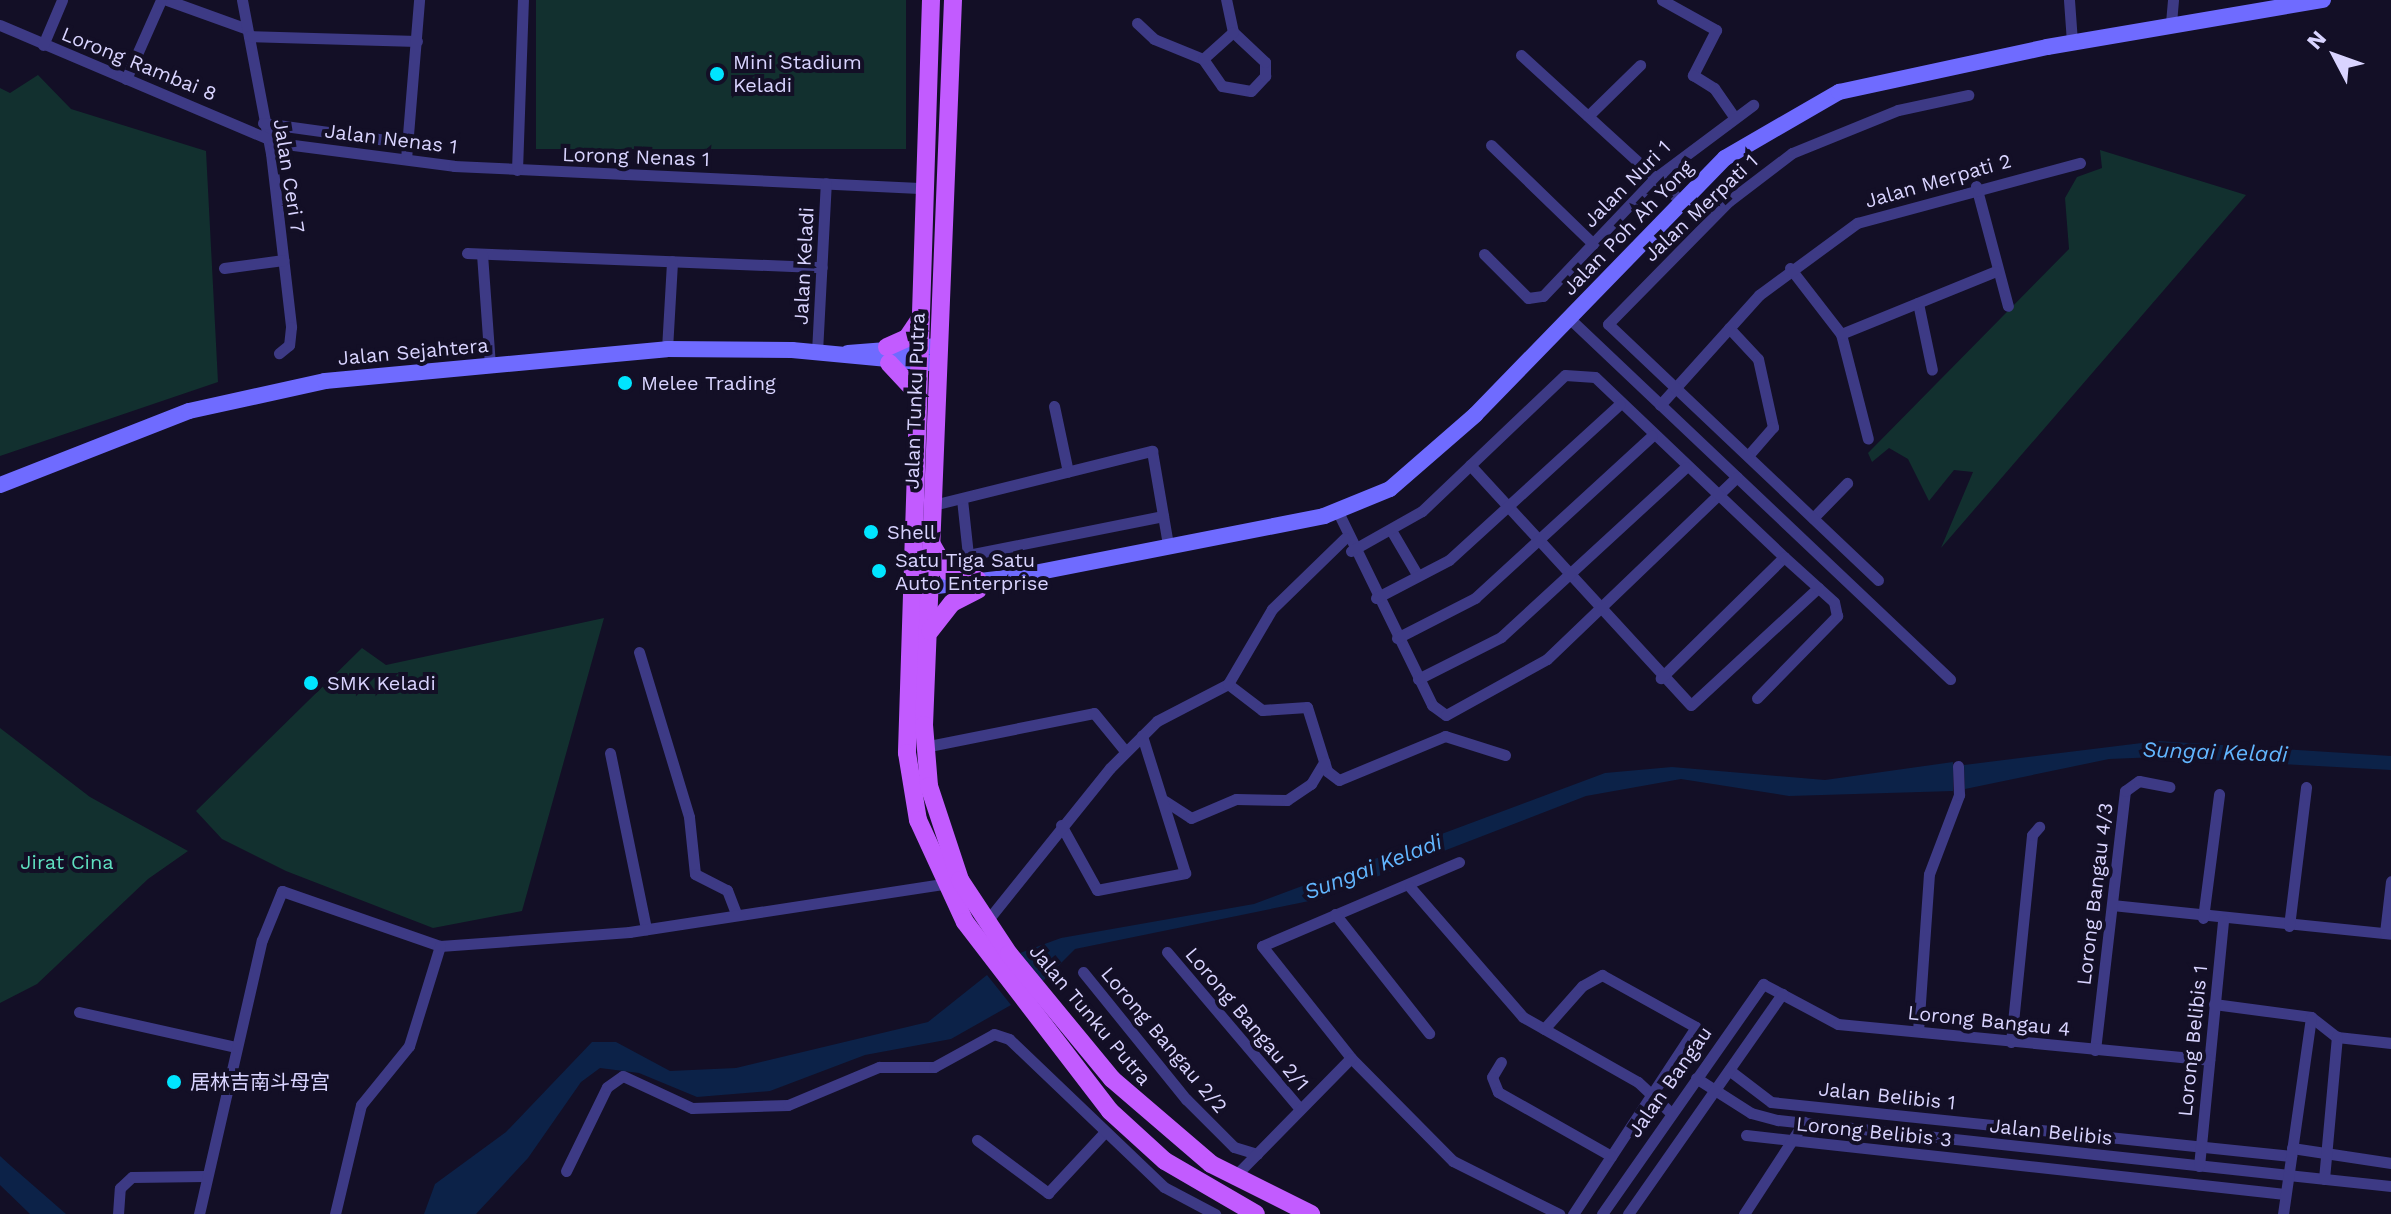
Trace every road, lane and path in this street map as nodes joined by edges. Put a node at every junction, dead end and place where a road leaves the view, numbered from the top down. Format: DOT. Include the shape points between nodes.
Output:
graph roads {
  1 [pos="62,0"];
  2 [pos="161,0"];
  3 [pos="167,0"];
  4 [pos="242,0"];
  5 [pos="419,0"];
  6 [pos="523,0"];
  7 [pos="931,0"];
  8 [pos="953,0"];
  9 [pos="1226,0"];
  10 [pos="1662,0"];
  11 [pos="2069,0"];
  12 [pos="2173,0"];
  13 [pos="2323,0"];
  14 [pos="1137,23"];
  15 [pos="2171,23"];
  16 [pos="0,25"];
  17 [pos="248,32"];
  18 [pos="1233,32"];
  19 [pos="417,41"];
  20 [pos="2072,42"];
  21 [pos="43,45"];
  22 [pos="1521,55"];
  23 [pos="1203,59"];
  24 [pos="1640,65"];
  25 [pos="126,79"];
  26 [pos="1968,95"];
  27 [pos="1753,105"];
  28 [pos="1733,115"];
  29 [pos="1588,116"];
  30 [pos="264,128"];
  31 [pos="408,143"];
  32 [pos="1491,145"];
  33 [pos="406,159"];
  34 [pos="2080,163"];
  35 [pos="517,170"];
  36 [pos="1654,179"];
  37 [pos="826,183"];
  38 [pos="1976,186"];
  39 [pos="924,188"];
  40 [pos="1680,200"];
  41 [pos="1593,244"];
  42 [pos="467,253"];
  43 [pos="482,254"];
  44 [pos="1484,254"];
  45 [pos="283,260"];
  46 [pos="672,261"];
  47 [pos="822,267"];
  48 [pos="224,268"];
  49 [pos="1790,268"];
  50 [pos="1996,271"];
  51 [pos="1918,303"];
  52 [pos="2008,306"];
  53 [pos="1569,318"];
  54 [pos="919,320"];
  55 [pos="1729,328"];
  56 [pos="1841,334"];
  57 [pos="667,349"];
  58 [pos="817,352"];
  59 [pos="279,353"];
  60 [pos="939,354"];
  61 [pos="888,355"];
  62 [pos="918,355"];
  63 [pos="490,365"];
  64 [pos="1932,370"];
  65 [pos="1677,386"];
  66 [pos="917,402"];
  67 [pos="1620,404"];
  68 [pos="1660,405"];
  69 [pos="1054,406"];
  70 [pos="1652,436"];
  71 [pos="1868,439"];
  72 [pos="1748,456"];
  73 [pos="1470,465"];
  74 [pos="1686,467"];
  75 [pos="1068,472"];
  76 [pos="1737,477"];
  77 [pos="1847,483"];
  78 [pos="0,485"];
  79 [pos="1717,496"];
  80 [pos="962,499"];
  81 [pos="933,505"];
  82 [pos="1509,508"];
  83 [pos="1338,512"];
  84 [pos="1163,516"];
  85 [pos="1813,518"];
  86 [pos="1391,530"];
  87 [pos="1345,538"];
  88 [pos="1539,542"];
  89 [pos="931,543"];
  90 [pos="1168,545"];
  91 [pos="1351,551"];
  92 [pos="1784,557"];
  93 [pos="1418,576"];
  94 [pos="1570,576"];
  95 [pos="1878,580"];
  96 [pos="978,585"];
  97 [pos="1818,588"];
  98 [pos="920,594"];
  99 [pos="1376,598"];
  100 [pos="1599,609"];
  101 [pos="1397,638"];
  102 [pos="639,652"];
  103 [pos="927,657"];
  104 [pos="1661,678"];
  105 [pos="1418,679"];
  106 [pos="1950,679"];
  107 [pos="1228,684"];
  108 [pos="1757,698"];
  109 [pos="1142,736"];
  110 [pos="924,747"];
  111 [pos="1126,752"];
  112 [pos="610,753"];
  113 [pos="1505,755"];
  114 [pos="1324,762"];
  115 [pos="1958,766"];
  116 [pos="1339,780"];
  117 [pos="1311,784"];
  118 [pos="2169,787"];
  119 [pos="2306,787"];
  120 [pos="2219,794"];
  121 [pos="1163,799"];
  122 [pos="1061,825"];
  123 [pos="2039,827"];
  124 [pos="1459,862"];
  125 [pos="2391,881"];
  126 [pos="944,884"];
  127 [pos="1410,887"];
  128 [pos="2112,905"];
  129 [pos="736,913"];
  130 [pos="1335,914"];
  131 [pos="2203,918"];
  132 [pos="2223,920"];
  133 [pos="987,921"];
  134 [pos="2289,926"];
  135 [pos="646,929"];
  136 [pos="2388,934"];
  137 [pos="440,946"];
  138 [pos="1167,952"];
  139 [pos="1001,959"];
  140 [pos="1083,972"];
  141 [pos="1778,991"];
  142 [pos="1031,996"];
  143 [pos="2214,1004"];
  144 [pos="79,1012"];
  145 [pos="2311,1017"];
  146 [pos="1544,1029"];
  147 [pos="1918,1031"];
  148 [pos="1429,1033"];
  149 [pos="2337,1037"];
  150 [pos="2011,1042"];
  151 [pos="2391,1043"];
  152 [pos="235,1047"];
  153 [pos="2095,1050"];
  154 [pos="1351,1058"];
  155 [pos="2209,1060"];
  156 [pos="1501,1062"];
  157 [pos="1729,1070"];
  158 [pos="1696,1078"];
  159 [pos="1714,1092"];
  160 [pos="1652,1097"];
  161 [pos="1300,1109"];
  162 [pos="1670,1112"];
  163 [pos="1804,1122"];
  164 [pos="1104,1133"];
  165 [pos="1746,1135"];
  166 [pos="977,1140"];
  167 [pos="1793,1141"];
  168 [pos="2201,1145"];
  169 [pos="2291,1152"];
  170 [pos="2326,1153"];
  171 [pos="1257,1154"];
  172 [pos="1611,1156"];
  173 [pos="2391,1163"];
  174 [pos="2199,1166"];
  175 [pos="566,1171"];
  176 [pos="205,1176"];
  177 [pos="2288,1177"];
  178 [pos="1233,1178"];
  179 [pos="2324,1179"];
  180 [pos="2391,1186"];
  181 [pos="2285,1194"];
  182 [pos="118,1214"];
  183 [pos="199,1214"];
  184 [pos="335,1214"];
  185 [pos="1215,1214"];
  186 [pos="1256,1214"];
  187 [pos="1311,1214"];
  188 [pos="1559,1214"];
  189 [pos="1573,1214"];
  190 [pos="1602,1214"];
  191 [pos="1628,1214"];
  192 [pos="1744,1214"];
  193 [pos="2283,1214"];
  1 -- 21 [label="street"];
  2 -- 25 [label="street"];
  3 -- 17 [label="street"];
  4 -- 17 [label="street, Jalan Ceri 7"];
  5 -- 19 [label="street"];
  6 -- 35 [label="street"];
  7 -- 39 [label="main road, Jalan Tunku Putra"];
  8 -- 60 [label="main road, Jalan Tunku Putra"];
  9 -- 18 [label="street"];
  10 -- 28 [label="street" via="1716,30 1693,75 1714,88"];
  11 -- 20 [label="street"];
  12 -- 15 [label="street"];
  13 -- 15 [label="main road, Jalan Poh Ah Yong"];
  14 -- 23 [label="street" via="1154,39"];
  15 -- 20 [label="main road, Jalan Poh Ah Yong"];
  16 -- 21 [label="street, Lorong Rambai 8"];
  17 -- 19 [label="street"];
  17 -- 30 [label="street, Jalan Ceri 7"];
  18 -- 23 [label="street"];
  18 -- 23 [label="street" via="1265,62 1259,87 1222,86"];
  19 -- 31 [label="street"];
  20 -- 40 [label="main road, Jalan Poh Ah Yong" via="1839,92 1725,158"];
  21 -- 25 [label="street, Lorong Rambai 8"];
  22 -- 29 [label="street"];
  24 -- 29 [label="street"];
  25 -- 30 [label="street, Lorong Rambai 8"];
  26 -- 65 [label="street, Jalan Merpati 1" via="1898,110 1792,153 1729,201 1608,324"];
  27 -- 28 [label="street, Jalan Nuri 1"];
  28 -- 36 [label="street, Jalan Nuri 1"];
  29 -- 36 [label="street"];
  30 -- 31 [label="street, Jalan Nenas 1"];
  30 -- 33 [label="street, Jalan Nenas 1" via="278,143"];
  30 -- 45 [label="street, Jalan Ceri 7"];
  31 -- 33 [label="street"];
  32 -- 41 [label="street"];
  33 -- 35 [label="street, Jalan Nenas 1"];
  34 -- 38 [label="street, Jalan Merpati 2"];
  35 -- 37 [label="street, Lorong Nenas 1"];
  36 -- 40 [label="street"];
  36 -- 41 [label="street, Jalan Nuri 1"];
  37 -- 39 [label="street, Lorong Nenas 1"];
  37 -- 47 [label="street, Jalan Keladi"];
  38 -- 49 [label="street, Jalan Merpati 2" via="1857,223"];
  38 -- 50 [label="street"];
  39 -- 54 [label="main road, Jalan Tunku Putra"];
  40 -- 53 [label="main road, Jalan Poh Ah Yong"];
  41 -- 44 [label="street, Jalan Nuri 1" via="1536,300"];
  42 -- 43 [label="street"];
  43 -- 46 [label="street"];
  43 -- 63 [label="street"];
  45 -- 48 [label="street"];
  45 -- 59 [label="street, Jalan Ceri 7" via="291,327 289,345"];
  46 -- 47 [label="street"];
  46 -- 57 [label="street"];
  47 -- 58 [label="street, Jalan Keladi"];
  49 -- 55 [label="street, Jalan Merpati 2"];
  49 -- 56 [label="street"];
  50 -- 51 [label="street"];
  50 -- 52 [label="street"];
  51 -- 56 [label="street"];
  51 -- 64 [label="street"];
  53 -- 68 [label="street"];
  53 -- 83 [label="main road, Jalan Poh Ah Yong" via="1412,472"];
  54 -- 61 [label="main road"];
  54 -- 62 [label="main road, Jalan Tunku Putra"];
  55 -- 65 [label="street, Jalan Merpati 2"];
  55 -- 72 [label="street" via="1758,359 1773,427"];
  56 -- 71 [label="street"];
  57 -- 58 [label="main road, Jalan Sejahtera"];
  57 -- 63 [label="main road, Jalan Sejahtera"];
  58 -- 61 [label="main road, Jalan Sejahtera"];
  60 -- 62 [label="main road, Jalan Sejahtera"];
  60 -- 81 [label="main road, Jalan Tunku Putra"];
  61 -- 62 [label="main road, Jalan Sejahtera"];
  61 -- 66 [label="main road" via="906,374"];
  62 -- 66 [label="main road, Jalan Tunku Putra"];
  63 -- 78 [label="main road, Jalan Sejahtera" via="325,381 235,399"];
  65 -- 68 [label="street, Jalan Merpati 2"];
  65 -- 72 [label="street"];
  66 -- 98 [label="main road, Jalan Tunku Putra"];
  67 -- 70 [label="street"];
  67 -- 73 [label="street" via="1595,377 1565,375"];
  67 -- 82 [label="street"];
  68 -- 76 [label="street"];
  69 -- 75 [label="street"];
  70 -- 74 [label="street"];
  70 -- 88 [label="street"];
  72 -- 85 [label="street"];
  73 -- 82 [label="street"];
  73 -- 86 [label="street"];
  74 -- 79 [label="street"];
  74 -- 94 [label="street"];
  75 -- 80 [label="street"];
  75 -- 84 [label="street" via="1152,451"];
  76 -- 79 [label="street"];
  76 -- 106 [label="street"];
  77 -- 85 [label="street"];
  79 -- 92 [label="street"];
  79 -- 100 [label="street"];
  80 -- 81 [label="street"];
  80 -- 84 [label="street" via="968,555"];
  81 -- 89 [label="main road, Jalan Tunku Putra"];
  82 -- 88 [label="street"];
  82 -- 93 [label="street" via="1449,560"];
  83 -- 87 [label="street"];
  83 -- 90 [label="main road, Jalan Poh Ah Yong"];
  84 -- 90 [label="street"];
  85 -- 95 [label="street"];
  86 -- 91 [label="street"];
  86 -- 93 [label="street"];
  87 -- 91 [label="street"];
  87 -- 107 [label="street" via="1272,609"];
  88 -- 94 [label="street"];
  88 -- 101 [label="street" via="1475,598"];
  89 -- 96 [label="main road" via="947,571"];
  89 -- 98 [label="main road, Jalan Tunku Putra"];
  90 -- 96 [label="main road, Jalan Poh Ah Yong"];
  91 -- 99 [label="street"];
  92 -- 97 [label="street"];
  92 -- 104 [label="street"];
  93 -- 99 [label="street"];
  94 -- 100 [label="street"];
  94 -- 105 [label="street" via="1501,637"];
  96 -- 98 [label="main road, Jalan Poh Ah Yong"];
  96 -- 103 [label="main road" via="942,611"];
  97 -- 104 [label="street" via="1697,704"];
  97 -- 108 [label="street" via="1834,602 1832,627"];
  98 -- 103 [label="main road, Jalan Tunku Putra"];
  98 -- 126 [label="main road, Jalan Tunku Putra" via="909,780"];
  99 -- 101 [label="street"];
  100 -- 104 [label="street"];
  100 -- 105 [label="street" via="1547,659 1463,709 1446,715"];
  101 -- 105 [label="street"];
  102 -- 129 [label="street" via="689,817 695,874 727,890"];
  103 -- 110 [label="main road, Jalan Tunku Putra"];
  107 -- 109 [label="street"];
  107 -- 114 [label="street" via="1262,710 1307,707"];
  109 -- 111 [label="street"];
  109 -- 121 [label="street"];
  110 -- 111 [label="street" via="1094,713"];
  110 -- 133 [label="main road, Jalan Tunku Putra" via="950,854"];
  111 -- 122 [label="street"];
  112 -- 135 [label="street"];
  113 -- 116 [label="street" via="1445,736"];
  114 -- 116 [label="street"];
  114 -- 117 [label="street"];
  115 -- 147 [label="street" via="1959,795 1929,874"];
  116 -- 117 [label="street"];
  117 -- 121 [label="street" via="1293,798 1241,798 1191,818"];
  118 -- 128 [label="street, Lorong Bangau 4/3" via="2139,781 2125,791"];
  119 -- 134 [label="street"];
  120 -- 131 [label="street"];
  121 -- 122 [label="street" via="1185,873 1097,890"];
  122 -- 133 [label="street"];
  123 -- 150 [label="street" via="2032,835"];
  124 -- 127 [label="street"];
  125 -- 136 [label="street"];
  126 -- 129 [label="street"];
  126 -- 139 [label="main road, Jalan Tunku Putra"];
  127 -- 130 [label="street"];
  127 -- 146 [label="street" via="1484,978"];
  128 -- 131 [label="street"];
  128 -- 153 [label="street, Lorong Bangau 4/3"];
  129 -- 135 [label="street"];
  130 -- 148 [label="street"];
  130 -- 154 [label="street" via="1262,946"];
  131 -- 132 [label="street"];
  132 -- 134 [label="street"];
  132 -- 143 [label="street, Lorong Belibis 1"];
  133 -- 139 [label="main road, Jalan Tunku Putra"];
  134 -- 136 [label="street"];
  135 -- 137 [label="street"];
  137 -- 152 [label="street" via="282,891 262,940"];
  137 -- 184 [label="street" via="409,1046 361,1105"];
  138 -- 161 [label="street, Lorong Bangau 2/1"];
  139 -- 142 [label="main road, Jalan Tunku Putra"];
  140 -- 171 [label="street, Lorong Bangau 2/2" via="1186,1099 1234,1147"];
  141 -- 147 [label="street, Lorong Bangau 4" via="1829,1021"];
  141 -- 157 [label="street"];
  141 -- 158 [label="street, Jalan Bangau" via="1759,986"];
  142 -- 178 [label="main road, Jalan Tunku Putra" via="1145,1113"];
  142 -- 186 [label="main road, Jalan Tunku Putra" via="1139,1139"];
  143 -- 145 [label="street"];
  143 -- 155 [label="street, Lorong Belibis 1"];
  144 -- 152 [label="street"];
  145 -- 149 [label="street"];
  145 -- 169 [label="street"];
  146 -- 160 [label="street" via="1638,1082"];
  146 -- 160 [label="street" via="1582,986 1602,975 1692,1022 1694,1034"];
  147 -- 150 [label="street, Lorong Bangau 4"];
  149 -- 151 [label="street"];
  149 -- 170 [label="street"];
  150 -- 153 [label="street, Lorong Bangau 4"];
  152 -- 176 [label="street"];
  153 -- 155 [label="street, Lorong Bangau 4"];
  154 -- 161 [label="street"];
  154 -- 188 [label="street" via="1453,1161"];
  155 -- 168 [label="street, Lorong Belibis 1"];
  156 -- 172 [label="street" via="1492,1077 1498,1092"];
  157 -- 159 [label="street"];
  157 -- 168 [label="street, Jalan Belibis 1" via="1771,1102"];
  158 -- 159 [label="street, Jalan Belibis"];
  158 -- 162 [label="street, Jalan Bangau"];
  159 -- 163 [label="street, Jalan Belibis" via="1764,1117"];
  159 -- 191 [label="street"];
  160 -- 162 [label="street"];
  160 -- 172 [label="street"];
  161 -- 171 [label="street"];
  162 -- 190 [label="street, Jalan Bangau"];
  163 -- 167 [label="street"];
  163 -- 174 [label="street, Jalan Belibis"];
  164 -- 166 [label="street" via="1048,1193"];
  164 -- 175 [label="street" via="1009,1039 994,1034 934,1067 879,1067 788,1105 692,1108 623,1076 607,1087"];
  164 -- 185 [label="street" via="1164,1187"];
  165 -- 167 [label="street, Lorong Belibis 3"];
  167 -- 181 [label="street, Lorong Belibis 3"];
  167 -- 192 [label="street"];
  168 -- 169 [label="street, Jalan Belibis 1"];
  168 -- 174 [label="street, Lorong Belibis 1"];
  169 -- 170 [label="street, Jalan Belibis 1"];
  169 -- 177 [label="street"];
  170 -- 173 [label="street, Jalan Belibis 1"];
  170 -- 179 [label="street"];
  171 -- 178 [label="street"];
  172 -- 189 [label="street"];
  174 -- 177 [label="street, Jalan Belibis"];
  176 -- 182 [label="street" via="132,1177 120,1188"];
  176 -- 183 [label="street"];
  177 -- 179 [label="street, Jalan Belibis"];
  177 -- 181 [label="street"];
  178 -- 187 [label="main road, Jalan Tunku Putra"];
  179 -- 180 [label="street, Jalan Belibis"];
  181 -- 193 [label="street"];
}
